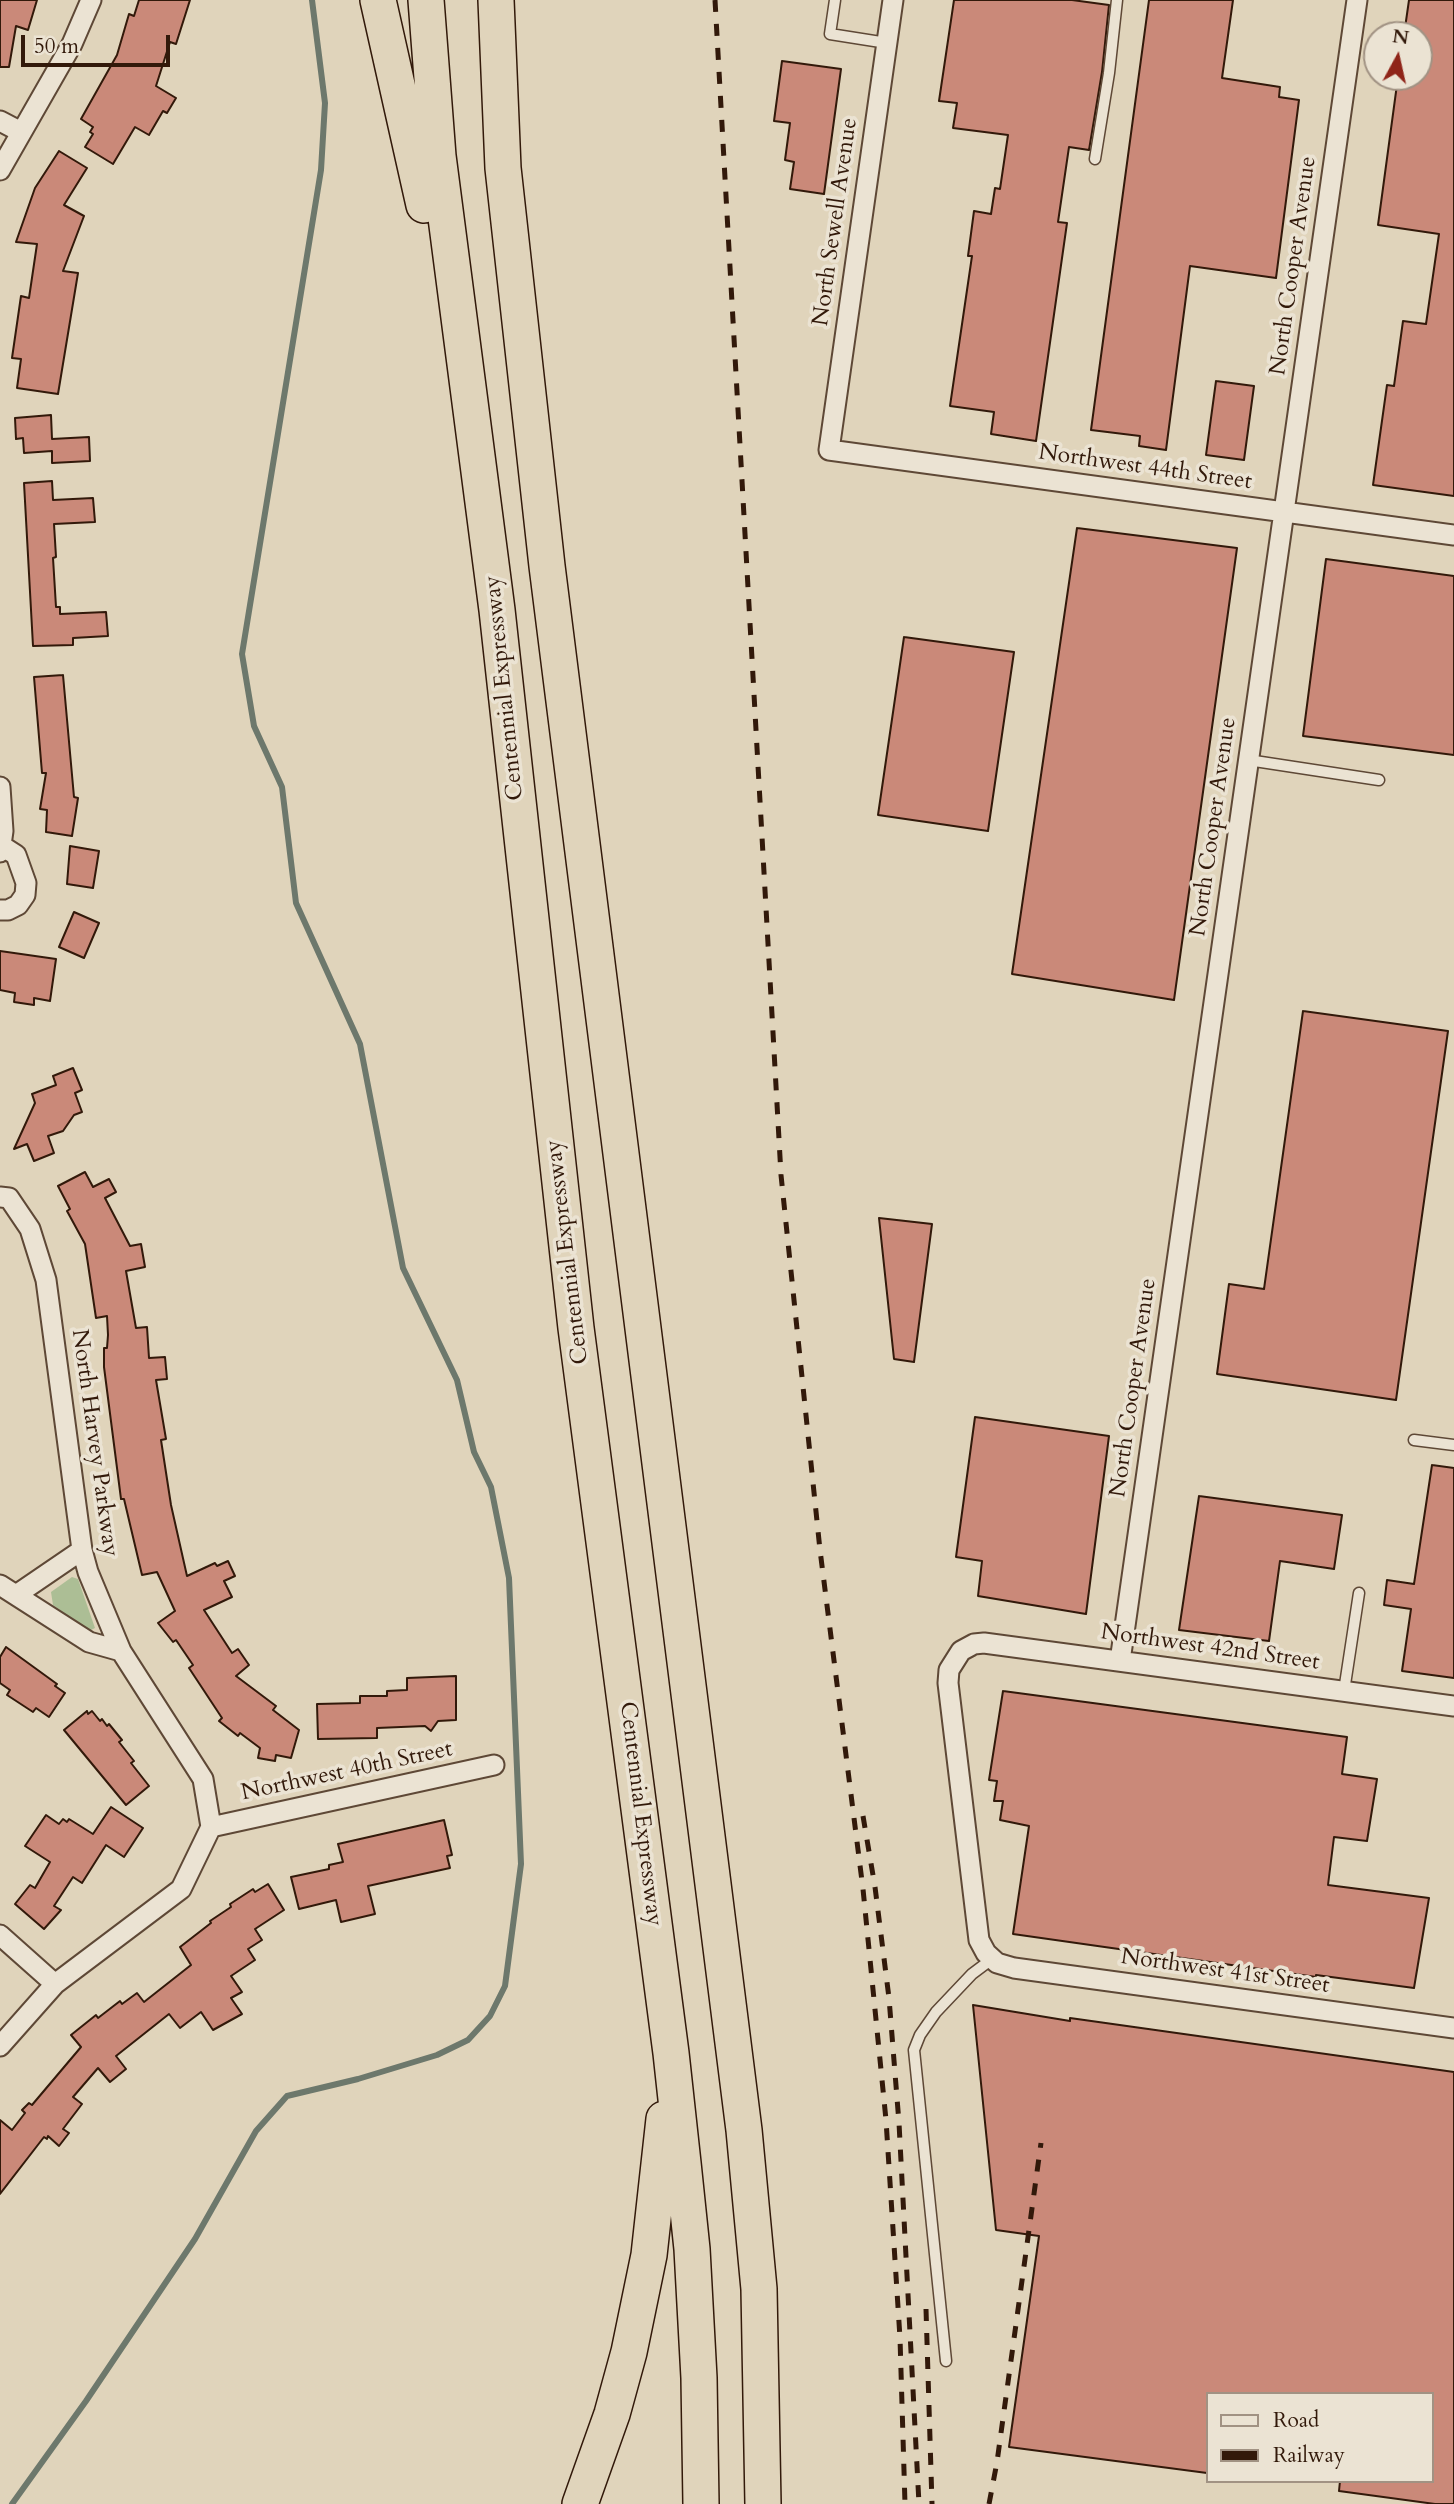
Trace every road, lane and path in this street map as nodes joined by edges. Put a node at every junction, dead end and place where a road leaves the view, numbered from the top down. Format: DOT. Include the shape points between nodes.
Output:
graph roads {
  1 [pos="90,0"];
  2 [pos="378,0"];
  3 [pos="426,0"];
  4 [pos="496,0"];
  5 [pos="835,0"];
  6 [pos="893,0"];
  7 [pos="1117,0"];
  8 [pos="1357,0"];
  9 [pos="887,43"];
  10 [pos="0,121"];
  11 [pos="21,132"];
  12 [pos="1095,159"];
  13 [pos="0,170"];
  14 [pos="473,424"];
  15 [pos="829,450"];
  16 [pos="1284,512"];
  17 [pos="1454,535"];
  18 [pos="1248,760"];
  19 [pos="1378,780"];
  20 [pos="0,787"];
  21 [pos="1,849"];
  22 [pos="0,911"];
  23 [pos="4,1197"];
  24 [pos="1414,1440"];
  25 [pos="1454,1445"];
  26 [pos="82,1550"];
  27 [pos="8,1590"];
  28 [pos="1359,1593"];
  29 [pos="121,1651"];
  30 [pos="1120,1661"];
  31 [pos="1344,1691"];
  32 [pos="1454,1706"];
  33 [pos="494,1765"];
  34 [pos="211,1827"];
  35 [pos="0,1935"];
  36 [pos="992,1959"];
  37 [pos="55,1984"];
  38 [pos="1454,2028"];
  39 [pos="0,2046"];
  40 [pos="671,2053"];
  41 [pos="946,2361"];
  42 [pos="763,2407"];
  43 [pos="580,2504"];
  44 [pos="701,2504"];
  45 [pos="763,2504"];
  46 [pos="774,2504"];
  1 -- 11 [label="street" via="72,44"];
  2 -- 14 [label="highway"];
  3 -- 14 [label="highway, Centennial Expressway" via="438,156"];
  4 -- 42 [label="highway" via="503,168 547,566 744,2130"];
  5 -- 9 [label="lane" via="830,34"];
  6 -- 9 [label="street, North Sewell Avenue"];
  7 -- 12 [label="lane"];
  8 -- 16 [label="street, North Cooper Avenue"];
  9 -- 15 [label="street, North Sewell Avenue"];
  10 -- 11 [label="street"];
  11 -- 13 [label="street"];
  14 -- 40 [label="highway, Centennial Expressway" via="576,1328"];
  15 -- 16 [label="street, Northwest 44th Street"];
  16 -- 17 [label="street, Northwest 44th Street"];
  16 -- 18 [label="street, North Cooper Avenue"];
  18 -- 19 [label="lane"];
  18 -- 30 [label="street, North Cooper Avenue"];
  20 -- 21 [label="street"];
  21 -- 22 [label="street" via="16,855 26,883 18,905"];
  23 -- 26 [label="street, North Harvey Parkway" via="30,1229 46,1280"];
  24 -- 25 [label="lane"];
  26 -- 27 [label="street"];
  26 -- 29 [label="street, North Harvey Parkway"];
  27 -- 29 [label="street" via="89,1642"];
  28 -- 31 [label="lane"];
  29 -- 34 [label="street, North Harvey Parkway" via="203,1779"];
  30 -- 31 [label="street, Northwest 42nd Street"];
  30 -- 36 [label="street, Northwest 42nd Street" via="984,1643 961,1651 949,1670 979,1940"];
  31 -- 32 [label="street, Northwest 42nd Street"];
  33 -- 34 [label="street, Northwest 40th Street"];
  34 -- 37 [label="street" via="181,1889"];
  35 -- 37 [label="street"];
  36 -- 38 [label="street, Northwest 41st Street" via="1014,1968"];
  36 -- 41 [label="lane" via="936,2012 914,2050"];
  37 -- 39 [label="street"];
  40 -- 43 [label="highway" via="649,2255 612,2414"];
  40 -- 44 [label="highway, Centennial Expressway" via="693,2262"];
  42 -- 45 [label="highway"];
  42 -- 46 [label="highway"];
}
